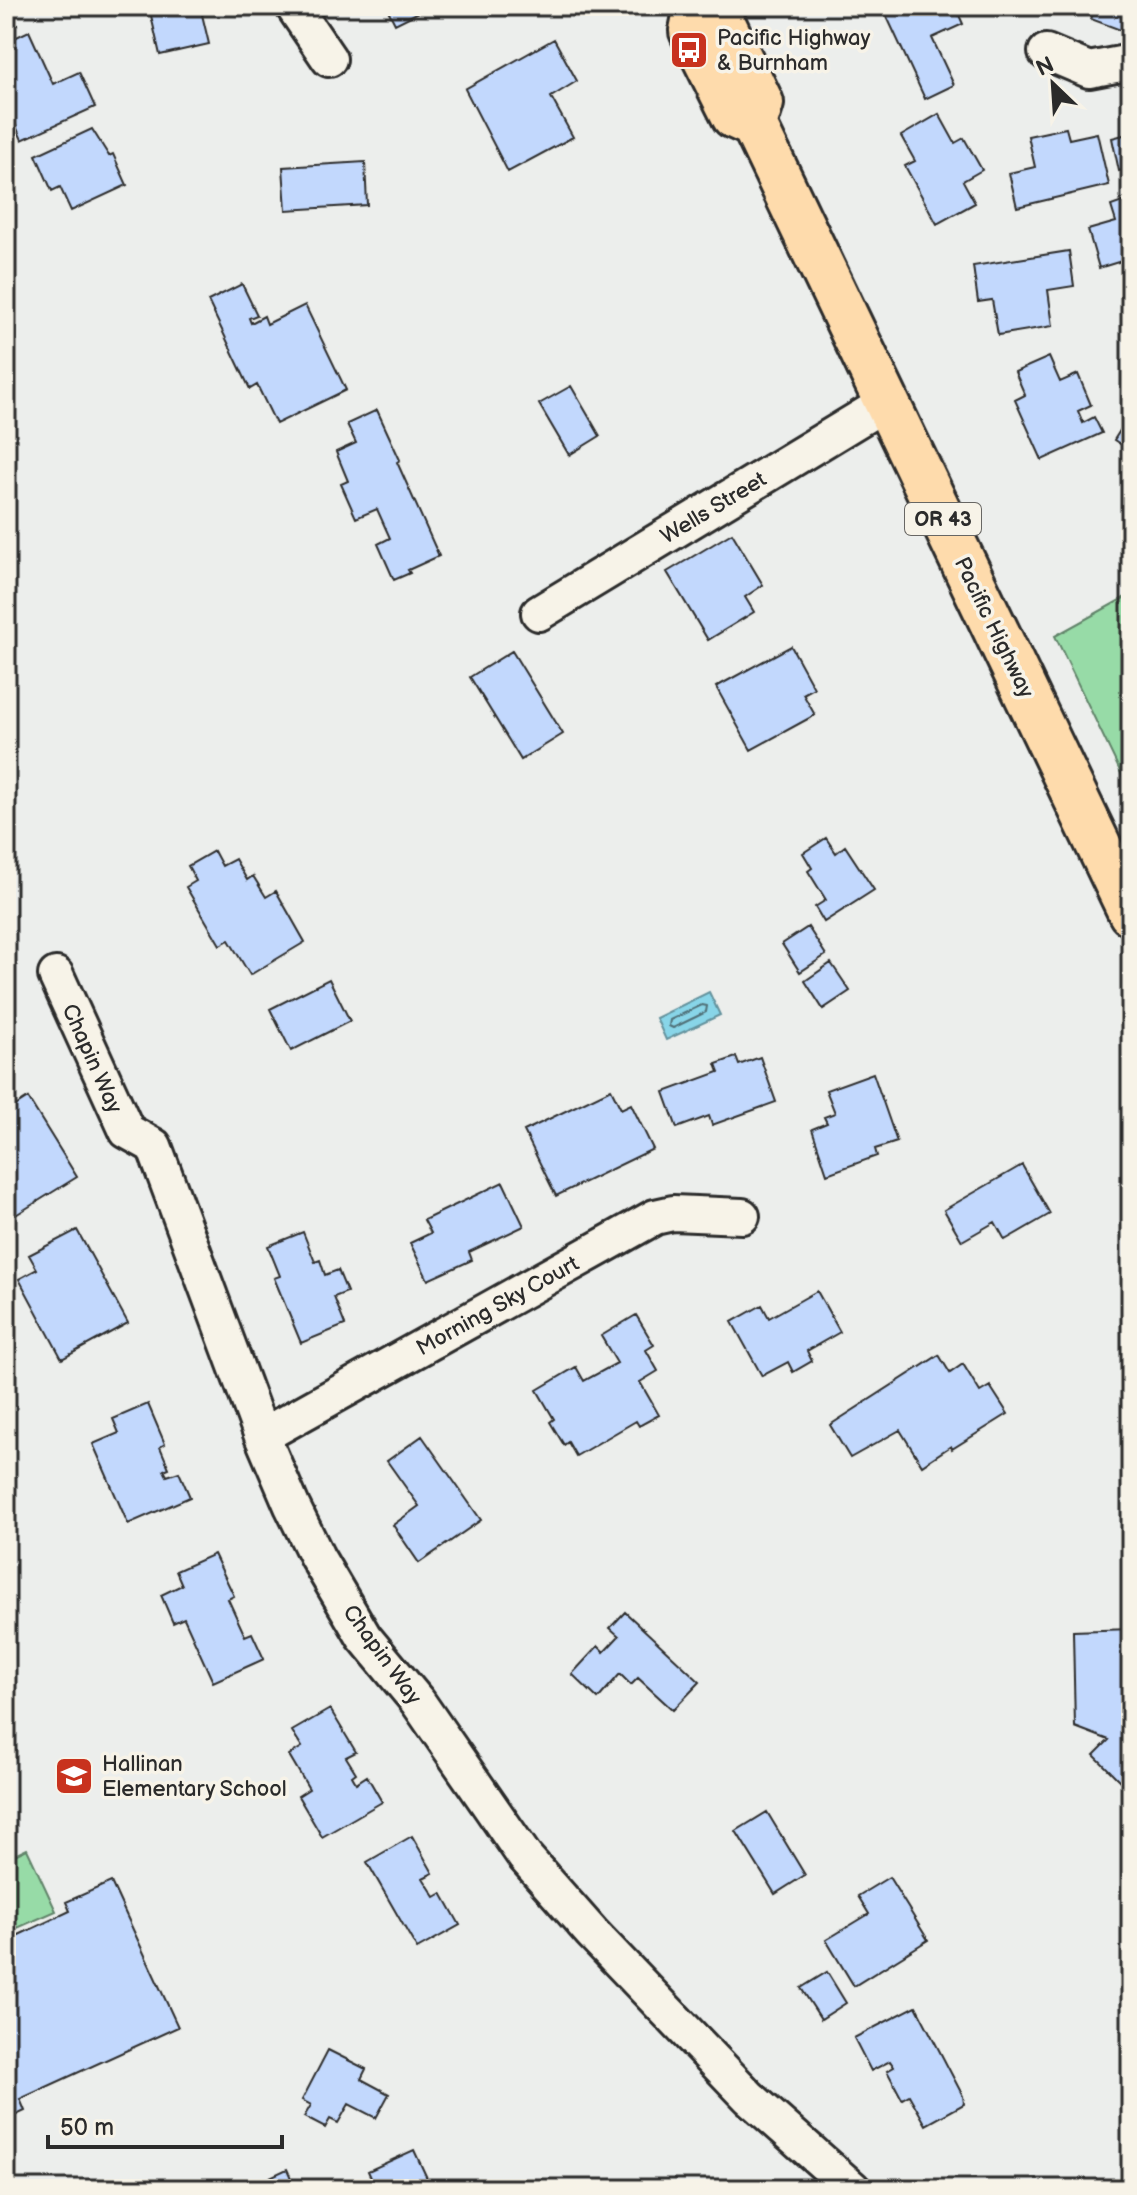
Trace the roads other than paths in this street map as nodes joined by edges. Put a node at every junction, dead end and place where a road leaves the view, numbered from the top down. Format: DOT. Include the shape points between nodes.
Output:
graph roads {
  1 [pos="293,6"];
  2 [pos="697,6"];
  3 [pos="1046,52"];
  4 [pos="329,59"];
  5 [pos="1131,62"];
  6 [pos="887,402"];
  7 [pos="539,613"];
  8 [pos="1131,913"];
  9 [pos="56,975"];
  10 [pos="742,1216"];
  11 [pos="262,1436"];
  12 [pos="853,2189"];
  1 -- 4 [label="street"];
  2 -- 6 [label="main road, Pacific Highway / OR 43" via="719,15 761,103 754,125"];
  3 -- 5 [label="street" via="1089,70"];
  6 -- 7 [label="street, Wells Street"];
  6 -- 8 [label="main road, Pacific Highway / OR 43"];
  9 -- 11 [label="street, Chapin Way" via="127,1131 154,1146"];
  10 -- 11 [label="street, Morning Sky Court" via="655,1217"];
  11 -- 12 [label="street, Chapin Way" via="317,1557 364,1637 418,1702 525,1857 690,2038"];
}
